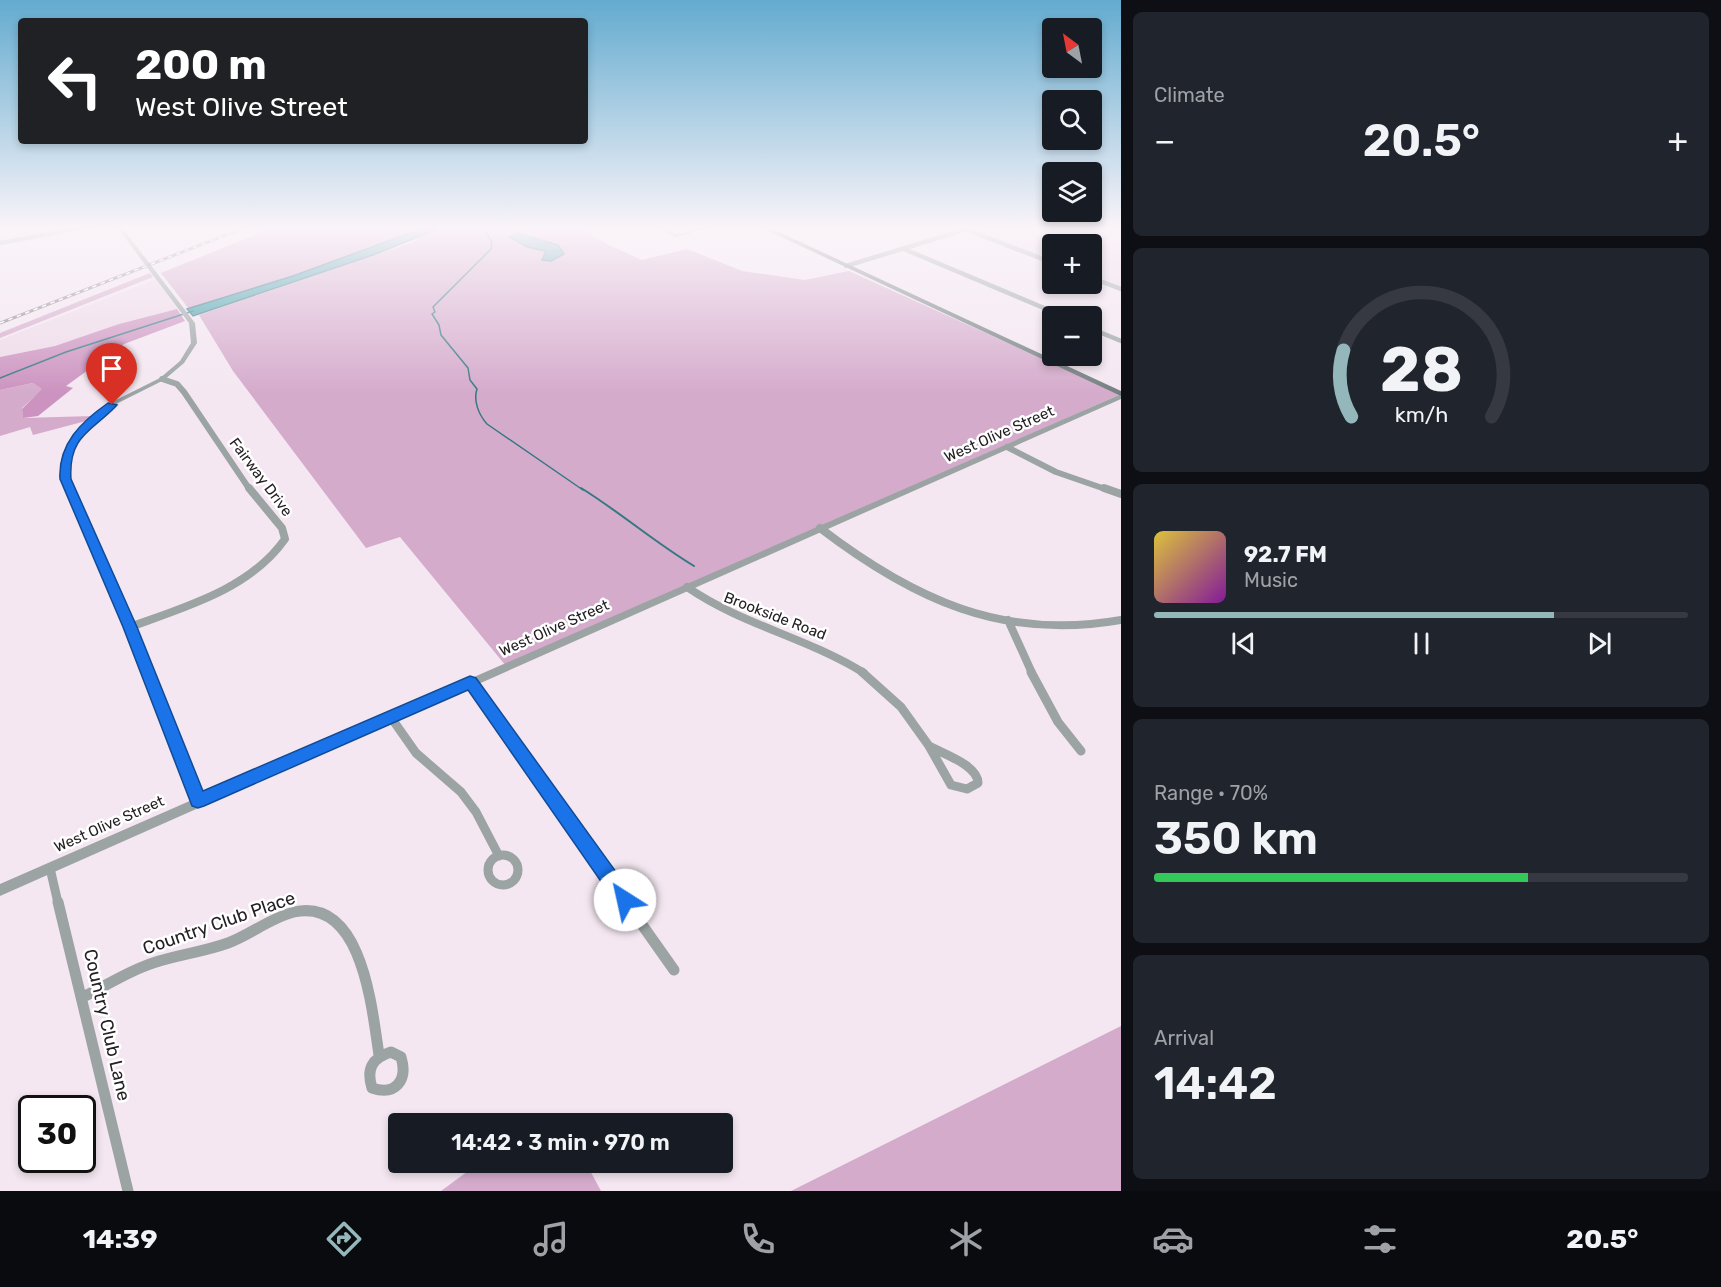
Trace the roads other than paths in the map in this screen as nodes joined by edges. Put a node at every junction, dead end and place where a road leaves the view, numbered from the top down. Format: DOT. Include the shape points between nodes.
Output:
graph roads {
  1 [pos="160,282"];
  2 [pos="879,282"];
  3 [pos="981,282"];
  4 [pos="1103,282"];
  5 [pos="1119,287"];
  6 [pos="1042,307"];
  7 [pos="1102,333"];
  8 [pos="1121,341"];
  9 [pos="162,379"];
  10 [pos="1121,395"];
  11 [pos="1007,447"];
  12 [pos="1121,495"];
  13 [pos="820,528"];
  14 [pos="687,587"];
  15 [pos="1008,620"];
  16 [pos="1121,620"];
  17 [pos="130,627"];
  18 [pos="470,682"];
  19 [pos="390,716"];
  20 [pos="928,746"];
  21 [pos="1081,751"];
  22 [pos="198,800"];
  23 [pos="499,856"];
  24 [pos="50,868"];
  25 [pos="0,890"];
  26 [pos="674,970"];
  27 [pos="83,997"];
  28 [pos="379,1055"];
  29 [pos="128,1191"];
  1 -- 9 [label="street" via="190,321 195,336 192,349"];
  2 -- 10 [label="main road"];
  3 -- 6 [label="street"];
  4 -- 5 [label="street"];
  7 -- 8 [label="street"];
  9 -- 17 [label="street" via="92,419 76,438 64,463 69,489"];
  9 -- 17 [label="street, Fairway Drive" via="177,384 184,392 253,494 282,528 285,539 264,567 207,597"];
  10 -- 11 [label="street, West Olive Street"];
  11 -- 12 [label="street" via="1056,472"];
  11 -- 13 [label="street, West Olive Street"];
  13 -- 14 [label="street, West Olive Street"];
  13 -- 15 [label="street" via="878,571 907,587"];
  14 -- 18 [label="street, West Olive Street"];
  14 -- 20 [label="street, Brookside Road" via="728,615 806,641 868,675 887,692"];
  15 -- 16 [label="street" via="1070,626"];
  15 -- 21 [label="street" via="1033,677 1066,735"];
  17 -- 22 [label="street"];
  18 -- 19 [label="street, West Olive Street"];
  18 -- 26 [label="street"];
  19 -- 22 [label="street, West Olive Street"];
  19 -- 23 [label="street" via="416,753 461,792"];
  20 -- 20 [label="street, Brookside Road" via="973,770 978,783 967,789 951,785"];
  22 -- 24 [label="street, West Olive Street"];
  24 -- 25 [label="street, West Olive Street"];
  24 -- 27 [label="street, Country Club Lane"];
  27 -- 28 [label="street, Country Club Place" via="150,964 228,943 284,916 321,912 345,933 362,962"];
  27 -- 29 [label="street, Country Club Lane"];
}
